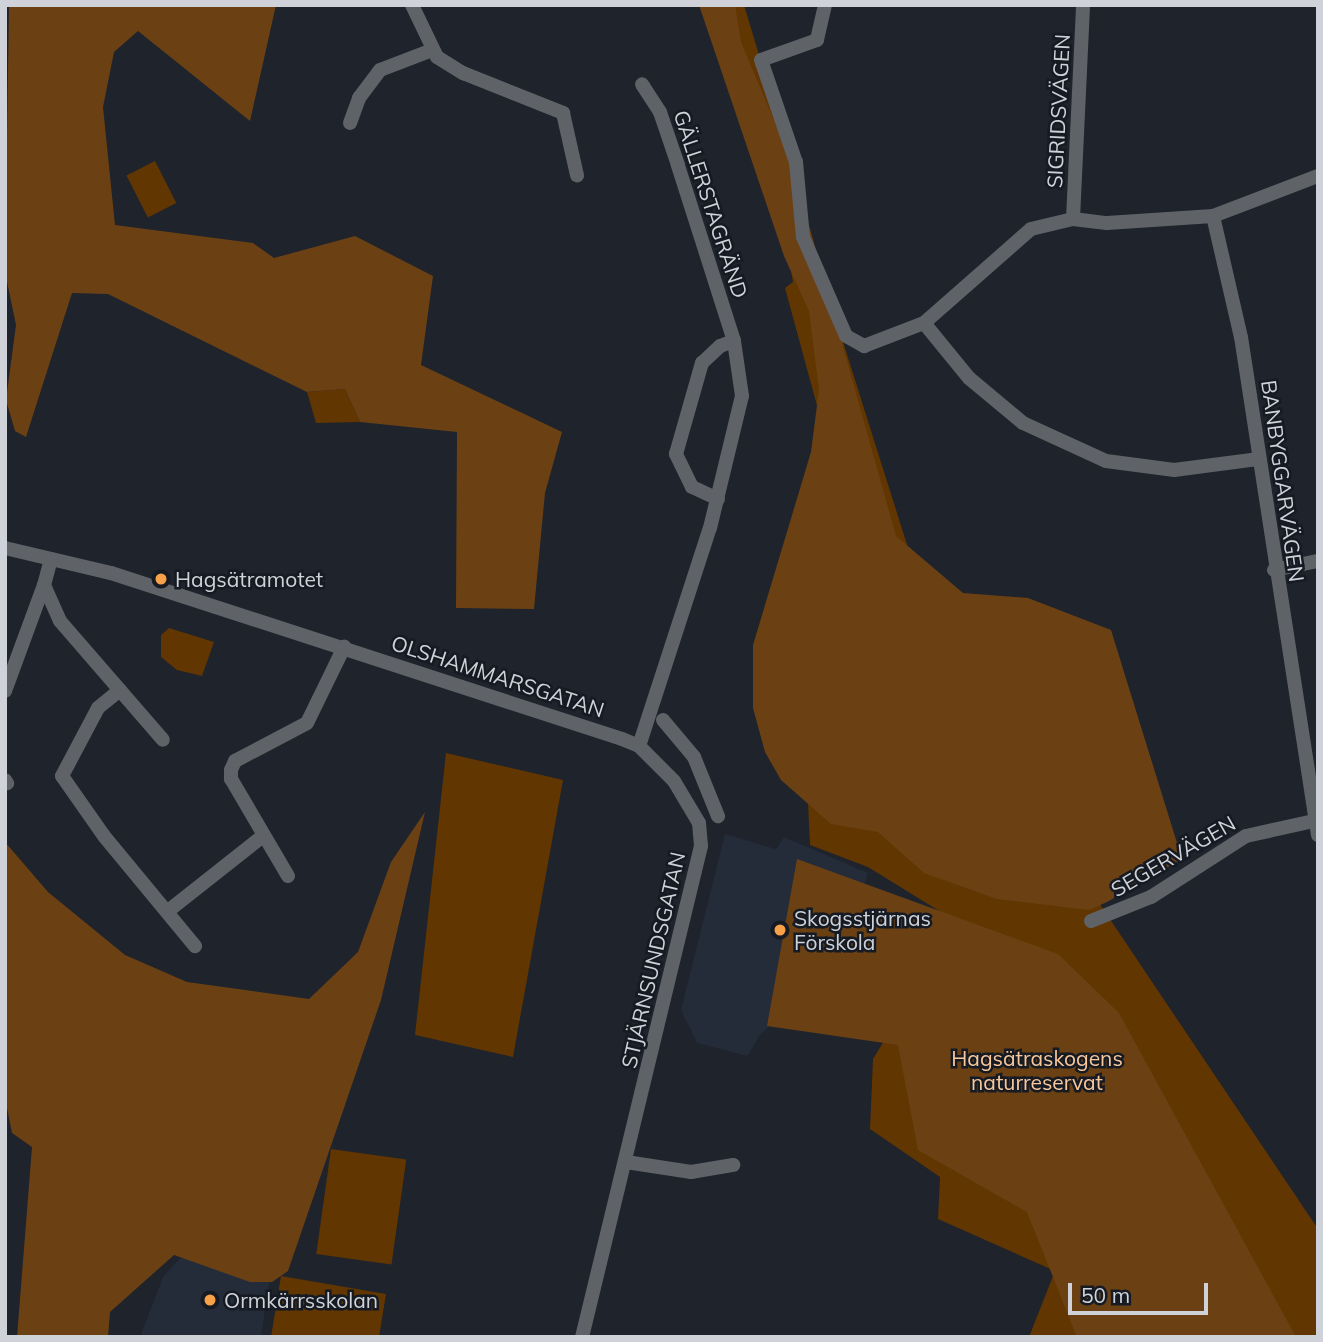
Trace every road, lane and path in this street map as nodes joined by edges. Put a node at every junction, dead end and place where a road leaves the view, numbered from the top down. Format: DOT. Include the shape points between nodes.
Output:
graph roads {
  1 [pos="412,5"];
  2 [pos="824,5"];
  3 [pos="1083,5"];
  4 [pos="432,50"];
  5 [pos="642,84"];
  6 [pos="350,123"];
  7 [pos="577,175"];
  8 [pos="1318,176"];
  9 [pos="1213,216"];
  10 [pos="1073,219"];
  11 [pos="924,323"];
  12 [pos="734,341"];
  13 [pos="1258,459"];
  14 [pos="718,499"];
  15 [pos="5,548"];
  16 [pos="51,559"];
  17 [pos="1318,561"];
  18 [pos="1274,570"];
  19 [pos="44,585"];
  20 [pos="344,647"];
  21 [pos="120,690"];
  22 [pos="5,691"];
  23 [pos="663,720"];
  24 [pos="163,740"];
  25 [pos="639,746"];
  26 [pos="718,816"];
  27 [pos="1317,826"];
  28 [pos="263,836"];
  29 [pos="288,876"];
  30 [pos="167,911"];
  31 [pos="1091,921"];
  32 [pos="195,946"];
  33 [pos="626,1162"];
  34 [pos="733,1165"];
  35 [pos="582,1337"];
  1 -- 4 [label="street"];
  2 -- 11 [label="street" via="817,40 761,60 796,162 803,237 846,337 864,346"];
  3 -- 10 [label="street, SIGRIDSVÄGEN"];
  4 -- 6 [label="street" via="380,71 359,98"];
  4 -- 7 [label="street" via="463,73 556,107 567,121"];
  5 -- 12 [label="street, GÄLLERSTAGRÄND" via="660,112"];
  8 -- 9 [label="street"];
  9 -- 10 [label="street"];
  9 -- 13 [label="street, BANBYGGARVÄGEN" via="1241,337"];
  10 -- 11 [label="street" via="1031,229"];
  11 -- 13 [label="street" via="969,378 1023,423 1106,461 1174,470"];
  12 -- 14 [label="street, GÄLLERSTAGRÄND" via="743,396"];
  12 -- 14 [label="street" via="720,346 702,363 676,454 692,487"];
  13 -- 18 [label="street, BANBYGGARVÄGEN"];
  14 -- 25 [label="street, GÄLLERSTAGRÄND"];
  15 -- 16 [label="street, OLSHAMMARSGATAN"];
  16 -- 19 [label="street"];
  16 -- 20 [label="street, OLSHAMMARSGATAN"];
  17 -- 18 [label="street"];
  18 -- 27 [label="street, BANBYGGARVÄGEN"];
  19 -- 21 [label="street" via="60,621"];
  19 -- 22 [label="street"];
  20 -- 25 [label="street, OLSHAMMARSGATAN"];
  20 -- 28 [label="street" via="307,723 235,761 231,769"];
  21 -- 24 [label="street"];
  21 -- 30 [label="street" via="98,708 62,776"];
  23 -- 26 [label="street" via="694,757"];
  25 -- 33 [label="street, STJÄRNSUNDSGATAN" via="691,804 701,846"];
  27 -- 31 [label="street, SEGERVÄGEN" via="1246,836 1151,897"];
  28 -- 29 [label="street"];
  28 -- 30 [label="street"];
  30 -- 32 [label="street"];
  33 -- 34 [label="street" via="691,1172"];
  33 -- 35 [label="street, STJÄRNSUNDSGATAN"];
}
